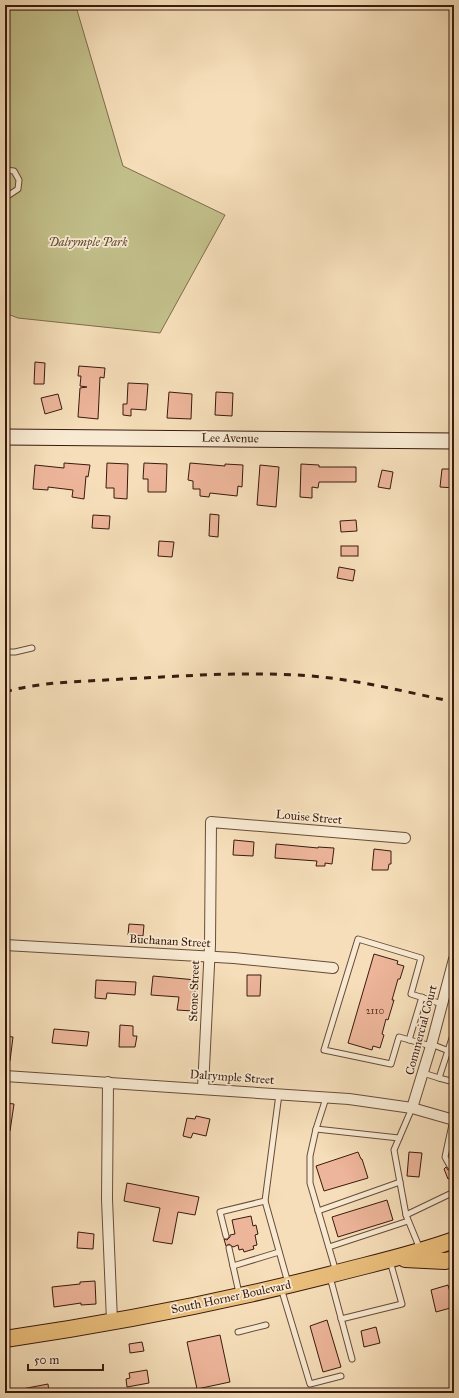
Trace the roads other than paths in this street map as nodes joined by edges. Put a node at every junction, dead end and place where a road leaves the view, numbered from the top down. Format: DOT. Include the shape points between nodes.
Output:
graph roads {
  1 [pos="5,170"];
  2 [pos="5,195"];
  3 [pos="6,352"];
  4 [pos="5,396"];
  5 [pos="5,437"];
  6 [pos="454,441"];
  7 [pos="32,648"];
  8 [pos="5,652"];
  9 [pos="211,822"];
  10 [pos="405,838"];
  11 [pos="5,946"];
  12 [pos="208,956"];
  13 [pos="454,959"];
  14 [pos="333,968"];
  15 [pos="452,975"];
  16 [pos="422,998"];
  17 [pos="442,1004"];
  18 [pos="454,1032"];
  19 [pos="409,1040"];
  20 [pos="431,1045"];
  21 [pos="448,1051"];
  22 [pos="454,1053"];
  23 [pos="423,1073"];
  24 [pos="5,1076"];
  25 [pos="439,1078"];
  26 [pos="108,1082"];
  27 [pos="454,1082"];
  28 [pos="203,1088"];
  29 [pos="279,1094"];
  30 [pos="327,1097"];
  31 [pos="412,1108"];
  32 [pos="453,1120"];
  33 [pos="316,1129"];
  34 [pos="399,1138"];
  35 [pos="450,1166"];
  36 [pos="400,1182"];
  37 [pos="454,1192"];
  38 [pos="265,1201"];
  39 [pos="318,1211"];
  40 [pos="406,1215"];
  41 [pos="408,1221"];
  42 [pos="226,1236"];
  43 [pos="454,1240"];
  44 [pos="329,1247"];
  45 [pos="229,1248"];
  46 [pos="420,1250"];
  47 [pos="279,1252"];
  48 [pos="391,1259"];
  49 [pos="454,1259"];
  50 [pos="232,1266"];
  51 [pos="333,1274"];
  52 [pos="284,1286"];
  53 [pos="239,1296"];
  54 [pos="341,1319"];
  55 [pos="112,1321"];
  56 [pos="266,1325"];
  57 [pos="238,1332"];
  58 [pos="5,1339"];
  59 [pos="352,1360"];
  60 [pos="341,1376"];
  1 -- 2 [label="lane" via="14,171 19,180 18,189"];
  3 -- 4 [label="lane"];
  5 -- 6 [label="street, Lee Avenue"];
  7 -- 8 [label="lane"];
  9 -- 10 [label="street, Louise Street"];
  9 -- 12 [label="street, Stone Street"];
  11 -- 12 [label="street, Buchanan Street"];
  12 -- 14 [label="street, Buchanan Street"];
  12 -- 28 [label="street, Stone Street"];
  13 -- 15 [label="street, Commercial Court"];
  15 -- 17 [label="street, Commercial Court"];
  16 -- 17 [label="lane"];
  16 -- 19 [label="lane"];
  16 -- 19 [label="lane" via="411,994 421,958 358,939 324,1050 391,1064 399,1037"];
  17 -- 20 [label="street, Commercial Court"];
  18 -- 21 [label="lane"];
  19 -- 20 [label="lane"];
  20 -- 21 [label="lane"];
  20 -- 23 [label="street, Commercial Court"];
  21 -- 22 [label="lane"];
  21 -- 25 [label="lane"];
  23 -- 25 [label="lane"];
  23 -- 31 [label="street, Commercial Court"];
  24 -- 26 [label="street, Dalrymple Street"];
  25 -- 27 [label="lane"];
  26 -- 28 [label="street, Dalrymple Street"];
  26 -- 55 [label="street" via="107,1199"];
  28 -- 29 [label="street, Dalrymple Street"];
  29 -- 30 [label="street, Dalrymple Street"];
  29 -- 38 [label="lane"];
  30 -- 31 [label="street, Dalrymple Street"];
  30 -- 33 [label="lane"];
  31 -- 32 [label="street, Dalrymple Street"];
  31 -- 34 [label="lane"];
  32 -- 35 [label="lane" via="445,1157"];
  33 -- 34 [label="lane"];
  33 -- 39 [label="lane" via="310,1156 310,1183"];
  34 -- 36 [label="lane" via="394,1150"];
  36 -- 39 [label="lane"];
  36 -- 40 [label="lane"];
  37 -- 40 [label="lane"];
  38 -- 42 [label="lane" via="220,1212"];
  38 -- 47 [label="lane"];
  39 -- 44 [label="lane"];
  40 -- 41 [label="lane"];
  41 -- 44 [label="lane"];
  41 -- 46 [label="lane"];
  43 -- 46 [label="main road, South Horner Boulevard"];
  44 -- 51 [label="lane"];
  45 -- 50 [label="lane"];
  46 -- 48 [label="main road, South Horner Boulevard"];
  47 -- 50 [label="lane"];
  47 -- 52 [label="lane"];
  48 -- 49 [label="main road"];
  48 -- 51 [label="main road, South Horner Boulevard"];
  48 -- 54 [label="lane" via="402,1304"];
  50 -- 53 [label="lane"];
  51 -- 52 [label="main road, South Horner Boulevard"];
  51 -- 54 [label="lane"];
  52 -- 53 [label="main road, South Horner Boulevard"];
  52 -- 60 [label="lane" via="310,1384"];
  53 -- 55 [label="main road, South Horner Boulevard"];
  54 -- 59 [label="lane"];
  55 -- 58 [label="main road, South Horner Boulevard"];
  56 -- 57 [label="lane"];
}
